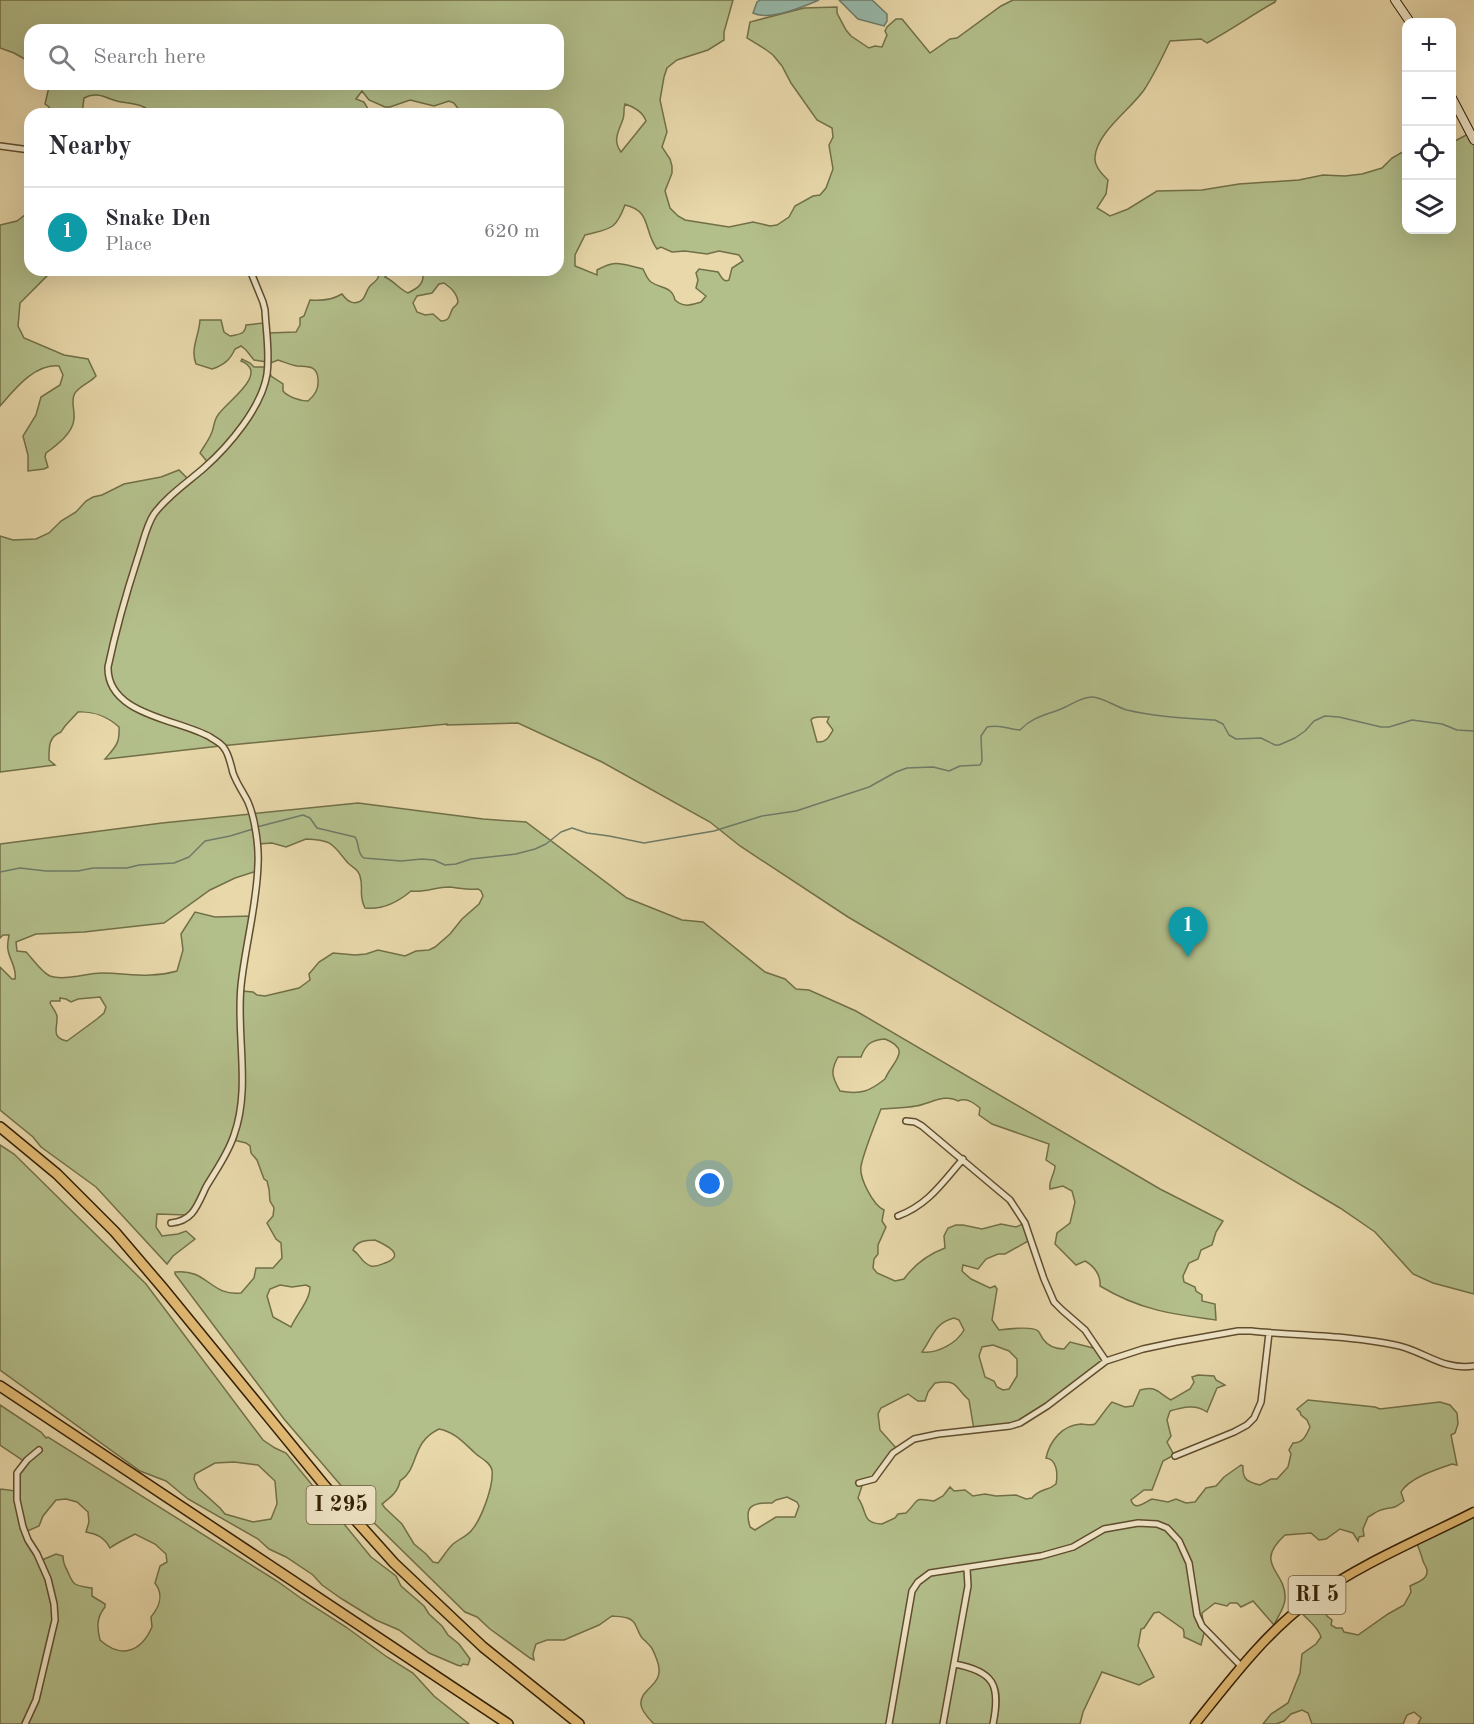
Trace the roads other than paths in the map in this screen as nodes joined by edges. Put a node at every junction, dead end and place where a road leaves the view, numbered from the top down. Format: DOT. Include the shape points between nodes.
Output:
graph roads {
  1 [pos="1395,0"];
  2 [pos="1407,18"];
  3 [pos="1456,106"];
  4 [pos="1474,140"];
  5 [pos="0,146"];
  6 [pos="24,149"];
  7 [pos="252,276"];
  8 [pos="906,1121"];
  9 [pos="0,1122"];
  10 [pos="0,1127"];
  11 [pos="17,1141"];
  12 [pos="963,1159"];
  13 [pos="898,1216"];
  14 [pos="171,1223"];
  15 [pos="1269,1333"];
  16 [pos="1106,1361"];
  17 [pos="1474,1366"];
  18 [pos="0,1386"];
  19 [pos="39,1450"];
  20 [pos="1175,1456"];
  21 [pos="859,1483"];
  22 [pos="1474,1512"];
  23 [pos="967,1569"];
  24 [pos="954,1664"];
  25 [pos="1241,1666"];
  26 [pos="25,1724"];
  27 [pos="508,1724"];
  28 [pos="579,1724"];
  29 [pos="889,1724"];
  30 [pos="943,1724"];
  31 [pos="993,1724"];
  32 [pos="1195,1724"];
  1 -- 2 [label="street"];
  3 -- 4 [label="street"];
  5 -- 6 [label="street"];
  7 -- 14 [label="street" via="265,310 267,376 262,390 255,407 225,447 153,515 126,591 108,667 117,694 131,705 206,735 224,748 248,802 258,856 239,1008 243,1068 238,1123 225,1156 189,1218"];
  8 -- 12 [label="street" via="921,1126"];
  9 -- 11 [label="highway"];
  10 -- 11 [label="highway, I 295"];
  11 -- 28 [label="highway, I 295" via="72,1188 129,1247 311,1471 380,1548 476,1640"];
  12 -- 13 [label="street" via="930,1198"];
  12 -- 16 [label="street" via="1017,1209 1054,1302 1085,1330"];
  15 -- 16 [label="street" via="1238,1331 1212,1335"];
  15 -- 17 [label="street" via="1395,1345 1439,1363"];
  15 -- 20 [label="street" via="1261,1402 1254,1418 1234,1432"];
  16 -- 21 [label="street" via="1020,1423 914,1439 893,1453 874,1479"];
  18 -- 27 [label="highway"];
  19 -- 26 [label="street" via="17,1473 17,1500 28,1540 48,1579 55,1620 36,1700"];
  22 -- 25 [label="main road, RI 5" via="1312,1598"];
  23 -- 24 [label="street" via="968,1586"];
  23 -- 25 [label="street" via="1072,1547 1104,1529 1157,1524 1179,1541 1189,1563 1202,1626"];
  23 -- 29 [label="street" via="930,1574 912,1591"];
  24 -- 30 [label="street"];
  24 -- 31 [label="street" via="975,1668 989,1678 998,1703"];
  25 -- 32 [label="main road, RI 5"];
}
